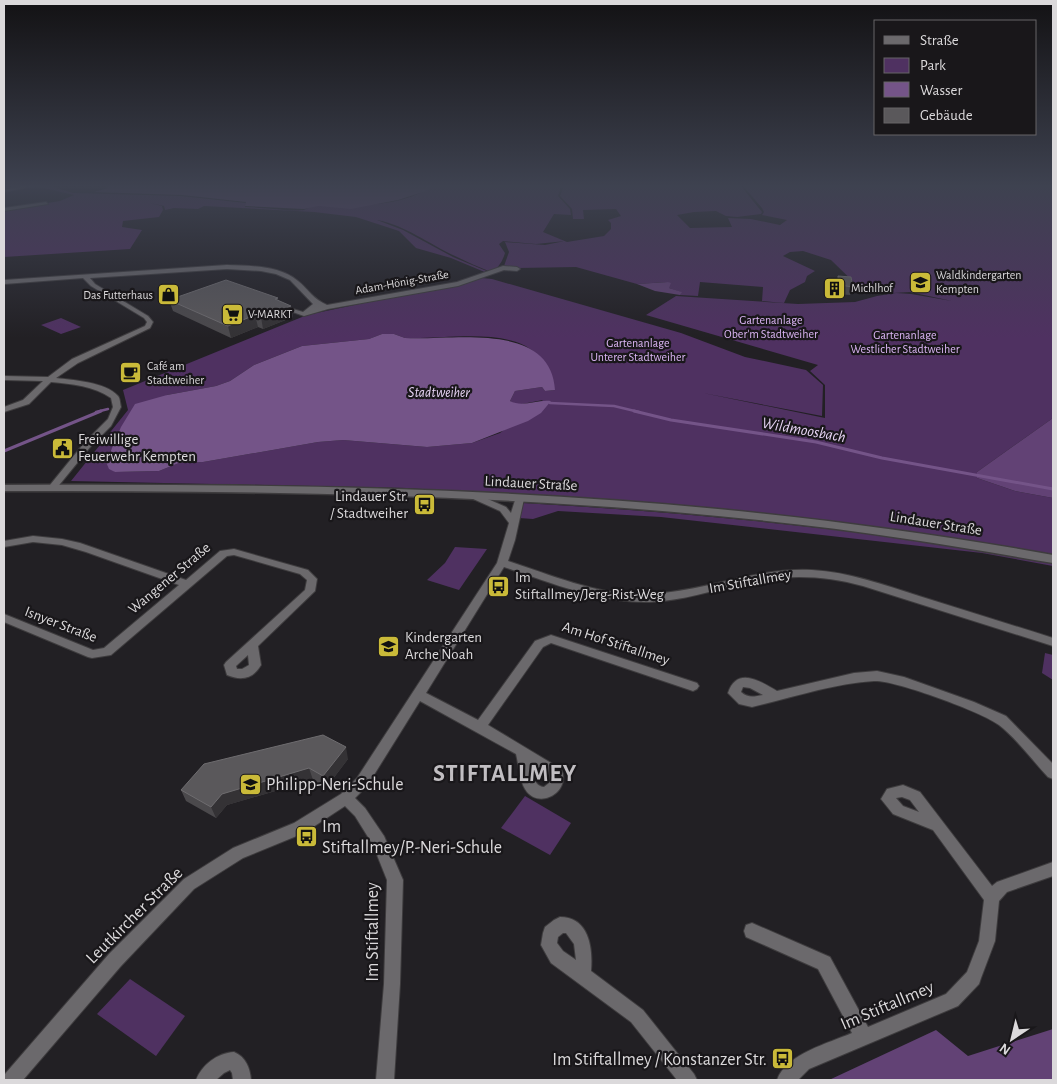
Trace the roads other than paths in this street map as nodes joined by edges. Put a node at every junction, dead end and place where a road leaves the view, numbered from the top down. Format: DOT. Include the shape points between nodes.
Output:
graph roads {
  1 [pos="518,268"];
  2 [pos="85,277"];
  3 [pos="4,282"];
  4 [pos="315,307"];
  5 [pos="293,311"];
  6 [pos="4,378"];
  7 [pos="50,379"];
  8 [pos="4,410"];
  9 [pos="53,487"];
  10 [pos="4,488"];
  11 [pos="474,496"];
  12 [pos="519,499"];
  13 [pos="513,522"];
  14 [pos="4,544"];
  15 [pos="1053,559"];
  16 [pos="502,563"];
  17 [pos="187,584"];
  18 [pos="4,618"];
  19 [pos="1053,642"];
  20 [pos="253,647"];
  21 [pos="107,652"];
  22 [pos="693,686"];
  23 [pos="419,695"];
  24 [pos="775,696"];
  25 [pos="481,726"];
  26 [pos="522,751"];
  27 [pos="1053,773"];
  28 [pos="346,798"];
  29 [pos="935,825"];
  30 [pos="1053,869"];
  31 [pos="992,898"];
  32 [pos="752,931"];
  33 [pos="582,975"];
  34 [pos="863,1036"];
  35 [pos="11,1080"];
  36 [pos="205,1080"];
  37 [pos="242,1080"];
  38 [pos="385,1080"];
  39 [pos="688,1080"];
  40 [pos="786,1080"];
  1 -- 4 [label="street, Adam-Hönig-Straße" via="503,268 458,284 322,310"];
  2 -- 3 [label="street"];
  2 -- 4 [label="street" via="249,268 291,278 304,289"];
  2 -- 7 [label="street" via="150,322 148,327 75,361"];
  4 -- 5 [label="street, Adam-Hönig-Straße" via="304,314"];
  6 -- 7 [label="street"];
  7 -- 8 [label="street" via="26,402"];
  7 -- 9 [label="street" via="99,387 113,394 117,408 112,420"];
  9 -- 10 [label="main road, Lindauer Straße"];
  9 -- 11 [label="main road, Lindauer Straße"];
  11 -- 12 [label="main road, Lindauer Straße"];
  11 -- 13 [label="street" via="503,509"];
  12 -- 13 [label="street, Leutkircher Straße"];
  12 -- 15 [label="main road, Lindauer Straße" via="642,506 817,523"];
  13 -- 16 [label="street, Leutkircher Straße"];
  14 -- 17 [label="street" via="30,539 69,542"];
  16 -- 19 [label="street, Im Stiftallmey" via="623,598 673,595 778,574 808,572 835,575"];
  16 -- 23 [label="street, Leutkircher Straße"];
  17 -- 20 [label="street, Wangener Straße" via="224,553 304,572 312,579 310,591"];
  17 -- 21 [label="street, Wangener Straße"];
  18 -- 21 [label="street, Isnyer Straße" via="92,654"];
  22 -- 25 [label="street, Am Hof Stiftallmey" via="551,638 539,644"];
  23 -- 25 [label="street"];
  23 -- 28 [label="street, Leutkircher Straße" via="376,763"];
  24 -- 27 [label="street" via="854,678 877,676 900,680 1002,720"];
  25 -- 26 [label="street"];
  28 -- 35 [label="street, Leutkircher Straße" via="299,828 238,853 189,884 115,960"];
  28 -- 38 [label="street, Im Stiftallmey" via="360,812 379,841 395,880"];
  29 -- 31 [label="street"];
  30 -- 31 [label="street" via="1002,887"];
  31 -- 34 [label="street, Im Stiftallmey" via="987,941 972,978 952,1000"];
  32 -- 34 [label="street" via="824,963"];
  33 -- 39 [label="street" via="637,1016"];
  34 -- 40 [label="street, Im Stiftallmey" via="804,1062"];
  36 -- 37 [label="street" via="214,1068 228,1060 234,1061 241,1070"];
}
